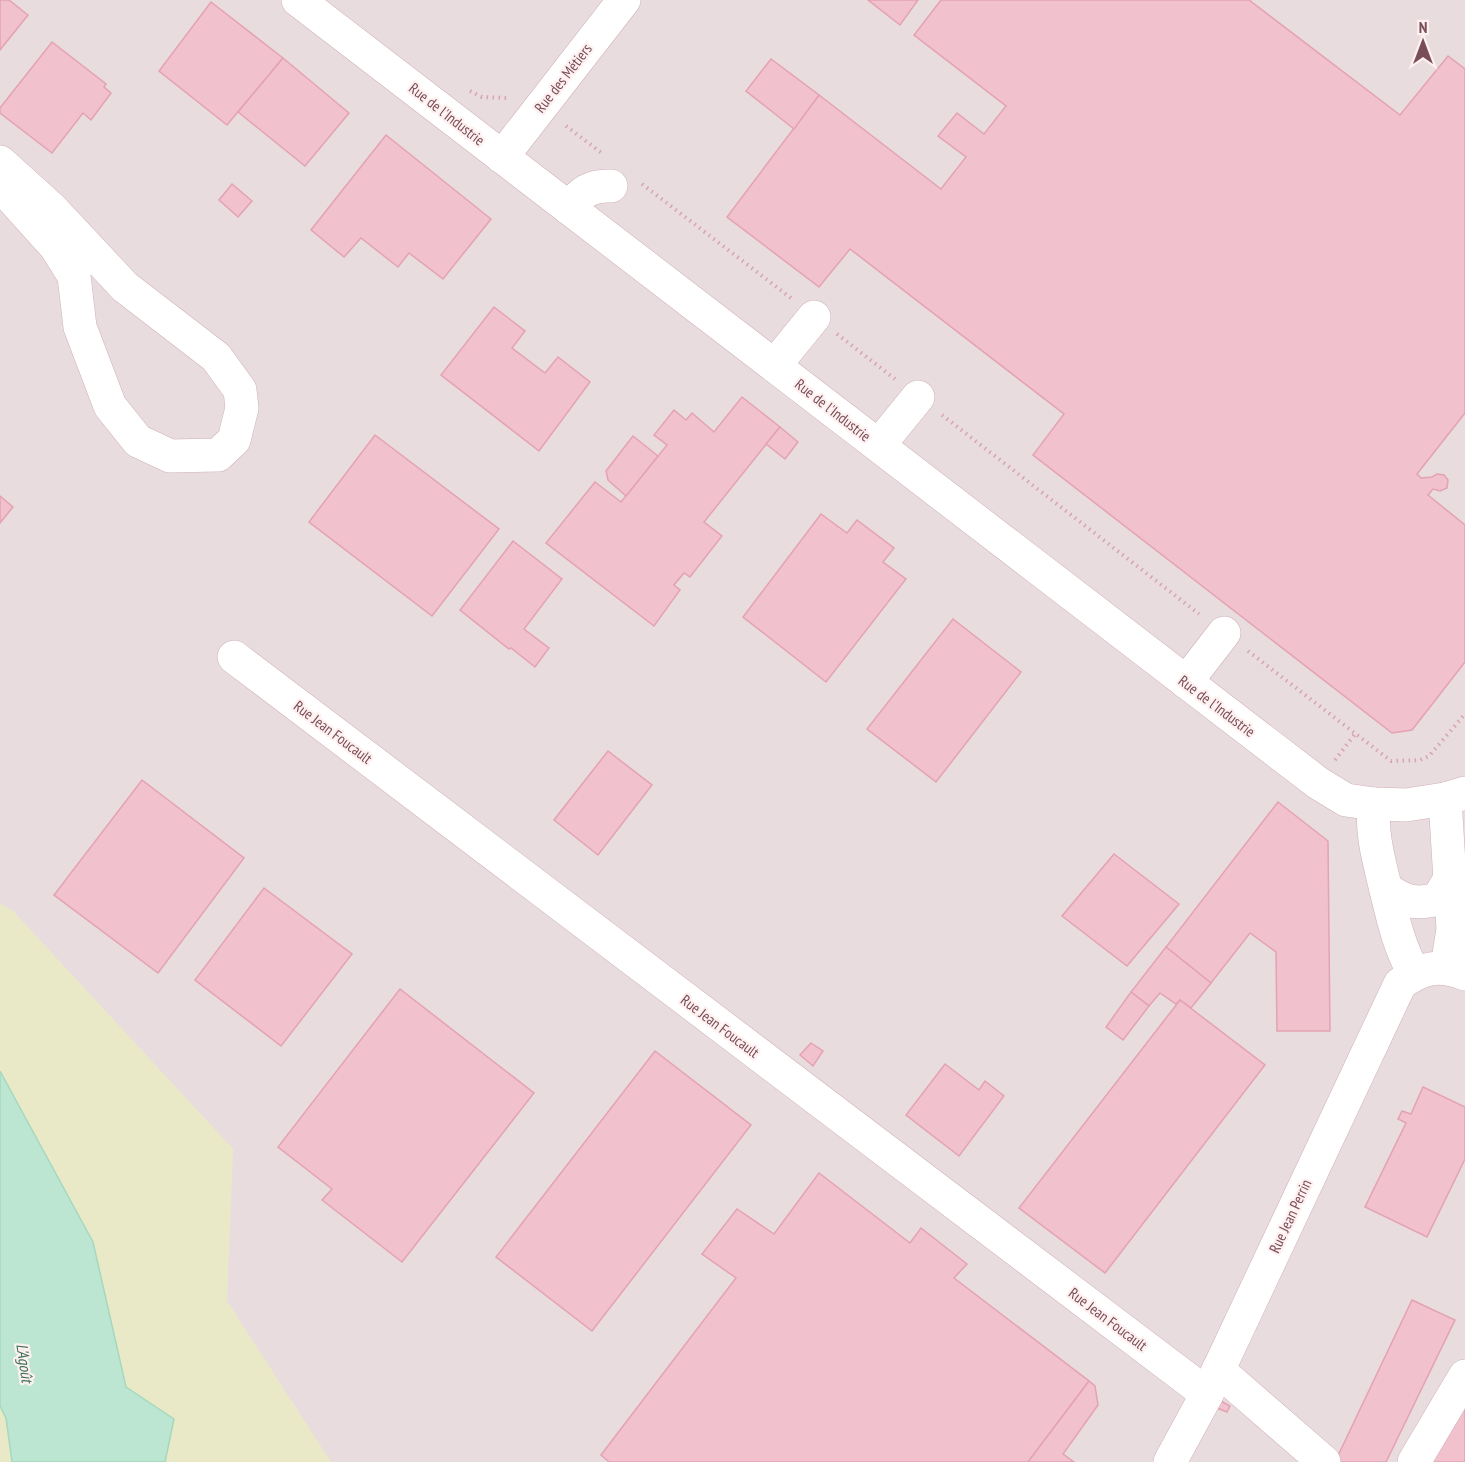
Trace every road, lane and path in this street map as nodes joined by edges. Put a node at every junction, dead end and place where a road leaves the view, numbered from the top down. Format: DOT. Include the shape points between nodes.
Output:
graph roads {
  1 [pos="298,0"];
  2 [pos="624,0"];
  3 [pos="461,86"];
  4 [pos="516,98"];
  5 [pos="560,121"];
  6 [pos="502,156"];
  7 [pos="0,162"];
  8 [pos="618,174"];
  9 [pos="0,185"];
  10 [pos="569,208"];
  11 [pos="814,316"];
  12 [pos="774,365"];
  13 [pos="918,397"];
  14 [pos="879,446"];
  15 [pos="1224,633"];
  16 [pos="234,657"];
  17 [pos="1186,682"];
  18 [pos="1465,714"];
  19 [pos="1455,796"];
  20 [pos="1374,804"];
  21 [pos="1449,880"];
  22 [pos="1386,889"];
  23 [pos="1456,971"];
  24 [pos="1414,973"];
  25 [pos="1465,1376"];
  26 [pos="1212,1382"];
  27 [pos="1170,1462"];
  28 [pos="1324,1462"];
  29 [pos="1414,1462"];
  1 -- 6 [label="street, Rue de l'Industrie"];
  2 -- 6 [label="street, Rue des Métiers"];
  3 -- 4 [label="path" via="482,97"];
  5 -- 8 [label="path"];
  6 -- 10 [label="street, Rue de l'Industrie"];
  7 -- 9 [label="street" via="52,209 125,287 216,357 240,390 242,408 234,440 218,455 170,456 138,441 110,406 81,327 74,276 56,247"];
  8 -- 10 [label="street" via="584,191"];
  8 -- 11 [label="path"];
  10 -- 12 [label="street, Rue de l'Industrie"];
  11 -- 12 [label="street"];
  11 -- 13 [label="path"];
  12 -- 14 [label="street, Rue de l'Industrie"];
  13 -- 14 [label="street"];
  13 -- 15 [label="path"];
  14 -- 17 [label="street, Rue de l'Industrie"];
  15 -- 17 [label="street"];
  15 -- 18 [label="path" via="1391,761 1429,756"];
  16 -- 26 [label="street, Rue Jean Foucault"];
  17 -- 20 [label="street, Rue de l'Industrie" via="1318,783 1346,800"];
  19 -- 20 [label="street, Rue de l'Industrie" via="1406,805"];
  19 -- 21 [label="street, Rue de l'Industrie"];
  20 -- 22 [label="street" via="1372,824"];
  21 -- 22 [label="street" via="1438,899 1422,903 1404,901"];
  21 -- 23 [label="street, Rue de l'Industrie"];
  22 -- 24 [label="street" via="1397,934"];
  23 -- 24 [label="street, Rue de l'Industrie" via="1428,969"];
  24 -- 26 [label="street, Rue Jean Perrin" via="1395,993"];
  25 -- 29 [label="street"];
  26 -- 27 [label="street, Rue Jean Perrin"];
  26 -- 28 [label="street, Rue Jean Foucault"];
}
